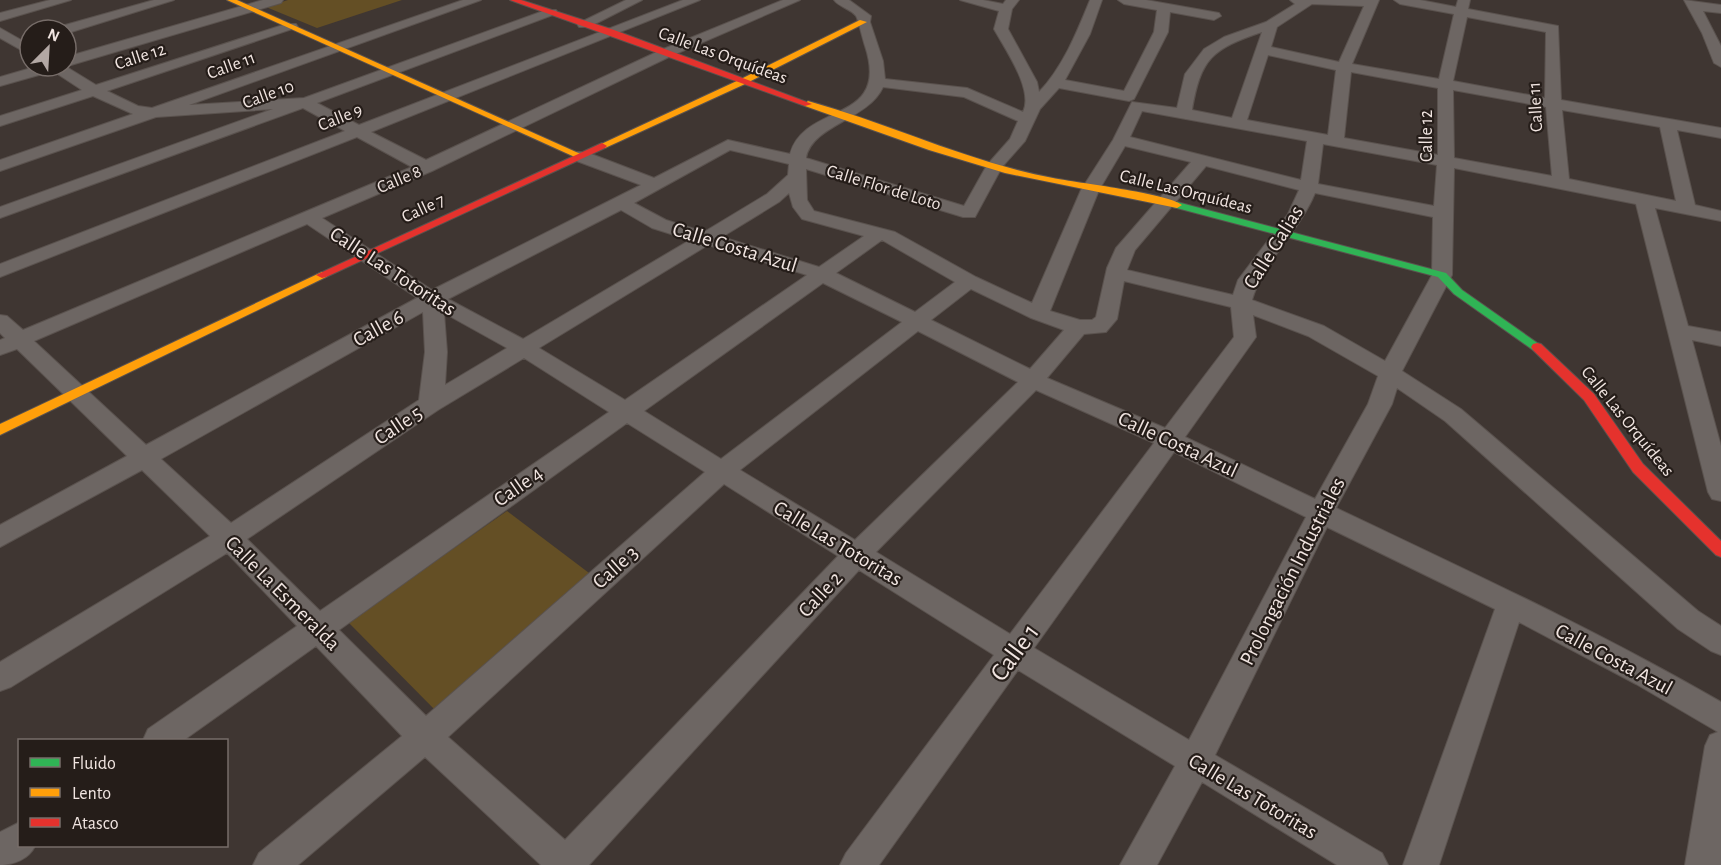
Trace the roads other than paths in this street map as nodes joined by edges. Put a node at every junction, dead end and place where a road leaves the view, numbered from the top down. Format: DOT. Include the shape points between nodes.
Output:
graph roads {
  1 [pos="65,0"];
  2 [pos="168,0"];
  3 [pos="231,0"];
  4 [pos="277,0"];
  5 [pos="475,0"];
  6 [pos="514,0"];
  7 [pos="636,0"];
  8 [pos="694,0"];
  9 [pos="794,0"];
  10 [pos="840,0"];
  11 [pos="966,0"];
  12 [pos="1096,0"];
  13 [pos="1124,0"];
  14 [pos="1400,0"];
  15 [pos="1302,1"];
  16 [pos="1373,1"];
  17 [pos="1692,3"];
  18 [pos="1009,4"];
  19 [pos="1462,6"];
  20 [pos="1164,7"];
  21 [pos="250,9"];
  22 [pos="1721,9"];
  23 [pos="551,13"];
  24 [pos="1214,16"];
  25 [pos="0,17"];
  26 [pos="863,22"];
  27 [pos="584,24"];
  28 [pos="1271,25"];
  29 [pos="78,26"];
  30 [pos="291,27"];
  31 [pos="0,32"];
  32 [pos="610,32"];
  33 [pos="18,39"];
  34 [pos="18,43"];
  35 [pos="0,48"];
  36 [pos="337,48"];
  37 [pos="1262,48"];
  38 [pos="666,53"];
  39 [pos="78,59"];
  40 [pos="1721,63"];
  41 [pos="1344,67"];
  42 [pos="388,71"];
  43 [pos="18,77"];
  44 [pos="74,78"];
  45 [pos="0,82"];
  46 [pos="742,82"];
  47 [pos="877,82"];
  48 [pos="1056,83"];
  49 [pos="1445,83"];
  50 [pos="96,91"];
  51 [pos="443,96"];
  52 [pos="1133,101"];
  53 [pos="303,102"];
  54 [pos="1552,102"];
  55 [pos="155,113"];
  56 [pos="1030,113"];
  57 [pos="1184,114"];
  58 [pos="842,116"];
  59 [pos="0,121"];
  60 [pos="1238,123"];
  61 [pos="1668,125"];
  62 [pos="509,126"];
  63 [pos="359,130"];
  64 [pos="1721,133"];
  65 [pos="1121,140"];
  66 [pos="1325,140"];
  67 [pos="580,156"];
  68 [pos="1202,160"];
  69 [pos="1446,163"];
  70 [pos="994,165"];
  71 [pos="0,166"];
  72 [pos="426,167"];
  73 [pos="798,169"];
  74 [pos="1561,183"];
  75 [pos="654,184"];
  76 [pos="1309,187"];
  77 [pos="1090,190"];
  78 [pos="1644,200"];
  79 [pos="621,202"];
  80 [pos="1165,203"];
  81 [pos="1687,209"];
  82 [pos="0,213"];
  83 [pos="1442,213"];
  84 [pos="1721,216"];
  85 [pos="308,217"];
  86 [pos="1282,233"];
  87 [pos="879,234"];
  88 [pos="702,239"];
  89 [pos="365,254"];
  90 [pos="0,271"];
  91 [pos="820,273"];
  92 [pos="1116,273"];
  93 [pos="1442,275"];
  94 [pos="969,281"];
  95 [pos="430,299"];
  96 [pos="1241,303"];
  97 [pos="1038,314"];
  98 [pos="917,320"];
  99 [pos="1078,327"];
  100 [pos="1677,330"];
  101 [pos="6,336"];
  102 [pos="1721,339"];
  103 [pos="524,348"];
  104 [pos="1390,373"];
  105 [pos="1033,380"];
  106 [pos="75,393"];
  107 [pos="430,404"];
  108 [pos="624,412"];
  109 [pos="0,430"];
  110 [pos="1172,441"];
  111 [pos="144,460"];
  112 [pos="720,472"];
  113 [pos="1721,492"];
  114 [pos="1321,512"];
  115 [pos="0,537"];
  116 [pos="229,538"];
  117 [pos="1721,551"];
  118 [pos="857,554"];
  119 [pos="1511,604"];
  120 [pos="317,628"];
  121 [pos="1721,642"];
  122 [pos="1014,652"];
  123 [pos="0,678"];
  124 [pos="1721,719"];
  125 [pos="425,737"];
  126 [pos="162,739"];
  127 [pos="1721,746"];
  128 [pos="1195,762"];
  129 [pos="18,840"];
  130 [pos="0,853"];
  131 [pos="271,865"];
  132 [pos="566,865"];
  133 [pos="858,865"];
  134 [pos="1138,865"];
  135 [pos="1370,865"];
  136 [pos="1421,865"];
  137 [pos="1703,865"];
  1 -- 25 [label="street"];
  2 -- 29 [label="street"];
  3 -- 21 [label="street"];
  4 -- 21 [label="street"];
  5 -- 36 [label="street, Calle 11"];
  6 -- 23 [label="street, Calle Las Orquídeas"];
  7 -- 27 [label="street"];
  8 -- 32 [label="street, Calle 9"];
  9 -- 38 [label="street, Calle 8"];
  10 -- 26 [label="street" via="864,16"];
  11 -- 18 [label="street"];
  12 -- 48 [label="street" via="1083,34"];
  13 -- 20 [label="street"];
  14 -- 19 [label="street"];
  15 -- 16 [label="street"];
  15 -- 28 [label="street"];
  16 -- 41 [label="street, Calle Galias"];
  17 -- 22 [label="street"];
  17 -- 40 [label="street"];
  18 -- 56 [label="street" via="1001,29 1030,82"];
  19 -- 49 [label="street, Calle 12"];
  19 -- 54 [label="street, Calle 11" via="1553,29"];
  20 -- 24 [label="street"];
  20 -- 52 [label="street" via="1161,32"];
  21 -- 30 [label="street"];
  21 -- 39 [label="street"];
  23 -- 27 [label="street, Calle Las Orquídeas"];
  23 -- 42 [label="street, Calle 10"];
  26 -- 46 [label="street, Calle 7"];
  26 -- 47 [label="street" via="878,71"];
  27 -- 32 [label="street, Calle Las Orquídeas"];
  28 -- 37 [label="street"];
  28 -- 57 [label="street" via="1231,38 1209,53 1195,68"];
  30 -- 36 [label="street"];
  30 -- 50 [label="street, Calle 12"];
  31 -- 33 [label="street"];
  32 -- 38 [label="street, Calle Las Orquídeas"];
  32 -- 51 [label="street, Calle 9"];
  34 -- 35 [label="street"];
  36 -- 42 [label="street"];
  36 -- 55 [label="street, Calle 11"];
  37 -- 41 [label="street"];
  37 -- 60 [label="street"];
  38 -- 46 [label="street, Calle Las Orquídeas"];
  38 -- 62 [label="street, Calle 8"];
  41 -- 49 [label="street"];
  41 -- 66 [label="street, Calle Galias"];
  42 -- 51 [label="street"];
  42 -- 53 [label="street, Calle 10"];
  43 -- 45 [label="street"];
  44 -- 50 [label="street"];
  46 -- 58 [label="street, Calle Las Orquídeas"];
  46 -- 67 [label="street, Calle 7"];
  47 -- 56 [label="street" via="967,93"];
  47 -- 58 [label="street" via="870,97"];
  48 -- 52 [label="street"];
  48 -- 56 [label="street"];
  49 -- 54 [label="street"];
  49 -- 69 [label="street, Calle 12"];
  50 -- 55 [label="street" via="129,108"];
  50 -- 59 [label="street, Calle 12"];
  51 -- 62 [label="street"];
  51 -- 63 [label="street, Calle 9"];
  52 -- 57 [label="street"];
  52 -- 65 [label="street"];
  53 -- 55 [label="street"];
  53 -- 63 [label="street"];
  53 -- 82 [label="street, Calle 10"];
  54 -- 61 [label="street"];
  54 -- 74 [label="street, Calle 11"];
  55 -- 71 [label="street, Calle 11"];
  56 -- 70 [label="street" via="1017,141"];
  57 -- 60 [label="street"];
  58 -- 70 [label="street, Calle Las Orquídeas"];
  58 -- 73 [label="street" via="809,137 800,150"];
  60 -- 66 [label="street"];
  61 -- 64 [label="street"];
  61 -- 81 [label="street"];
  62 -- 67 [label="street"];
  62 -- 72 [label="street, Calle 8"];
  63 -- 72 [label="street"];
  63 -- 90 [label="street, Calle 9"];
  65 -- 68 [label="street"];
  65 -- 77 [label="street"];
  66 -- 69 [label="street"];
  66 -- 76 [label="street, Calle Galias"];
  67 -- 75 [label="street"];
  67 -- 89 [label="street, Calle 7"];
  68 -- 76 [label="street"];
  68 -- 80 [label="street"];
  69 -- 74 [label="street"];
  69 -- 83 [label="street, Calle 12"];
  70 -- 73 [label="street, Calle Flor de Loto" via="969,213"];
  70 -- 77 [label="street, Calle Las Orquídeas"];
  72 -- 85 [label="street, Calle 8"];
  73 -- 75 [label="street, Calle 6" via="728,145"];
  73 -- 87 [label="street" via="797,198 808,214"];
  73 -- 88 [label="street, Calle 5" via="773,198"];
  74 -- 78 [label="street"];
  75 -- 79 [label="street, Calle 6"];
  76 -- 83 [label="street"];
  76 -- 86 [label="street, Calle Galias" via="1297,215"];
  77 -- 80 [label="street, Calle Las Orquídeas" via="1136,194"];
  77 -- 97 [label="street"];
  78 -- 81 [label="street"];
  78 -- 100 [label="street"];
  79 -- 88 [label="street, Calle Costa Azul" via="659,224"];
  79 -- 95 [label="street, Calle 6"];
  80 -- 86 [label="street, Calle Las Orquídeas"];
  80 -- 92 [label="street" via="1126,248"];
  81 -- 84 [label="street"];
  83 -- 93 [label="street, Calle 12"];
  85 -- 89 [label="street, Calle Las Totoritas"];
  85 -- 101 [label="street, Calle 8"];
  86 -- 93 [label="street, Calle Las Orquídeas"];
  86 -- 96 [label="street, Calle Galias" via="1248,280"];
  87 -- 91 [label="street, Calle 4"];
  87 -- 94 [label="street" via="922,253"];
  88 -- 91 [label="street, Calle Costa Azul"];
  88 -- 103 [label="street, Calle 5"];
  89 -- 95 [label="street, Calle Las Totoritas"];
  89 -- 106 [label="street, Calle 7"];
  91 -- 98 [label="street, Calle Costa Azul"];
  91 -- 108 [label="street, Calle 4"];
  92 -- 96 [label="street"];
  92 -- 99 [label="street" via="1106,319 1098,327"];
  93 -- 104 [label="street, Prolongación Industriales"];
  93 -- 117 [label="street, Calle Las Orquídeas" via="1458,292 1546,353 1589,397 1638,468"];
  94 -- 97 [label="street"];
  94 -- 98 [label="street, Calle 3"];
  95 -- 103 [label="street, Calle Las Totoritas"];
  95 -- 107 [label="street" via="438,341"];
  95 -- 111 [label="street, Calle 6"];
  96 -- 104 [label="street" via="1316,331"];
  96 -- 110 [label="street, Calle Galias" via="1245,338"];
  97 -- 99 [label="street"];
  98 -- 105 [label="street, Calle Costa Azul"];
  98 -- 112 [label="street, Calle 3"];
  99 -- 105 [label="street, Calle 2"];
  100 -- 102 [label="street"];
  100 -- 113 [label="street"];
  101 -- 106 [label="street, Calle La Esmeralda"];
  103 -- 107 [label="street, Calle 5"];
  103 -- 108 [label="street, Calle Las Totoritas"];
  104 -- 114 [label="street, Prolongación Industriales" via="1380,404"];
  104 -- 121 [label="street" via="1453,415 1688,620"];
  105 -- 110 [label="street, Calle Costa Azul"];
  105 -- 118 [label="street, Calle 2"];
  106 -- 109 [label="street, Calle 7"];
  106 -- 111 [label="street, Calle La Esmeralda"];
  107 -- 116 [label="street, Calle 5"];
  108 -- 112 [label="street, Calle Las Totoritas"];
  108 -- 120 [label="street, Calle 4"];
  110 -- 114 [label="street, Calle Costa Azul"];
  110 -- 122 [label="street, Calle 1"];
  111 -- 115 [label="street, Calle 6"];
  111 -- 116 [label="street, Calle La Esmeralda"];
  112 -- 118 [label="street, Calle Las Totoritas"];
  112 -- 125 [label="street, Calle 3"];
  114 -- 119 [label="street, Calle Costa Azul"];
  114 -- 128 [label="street, Prolongación Industriales"];
  116 -- 120 [label="street, Calle La Esmeralda"];
  116 -- 123 [label="street, Calle 5"];
  118 -- 122 [label="street, Calle Las Totoritas"];
  118 -- 132 [label="street, Calle 2"];
  119 -- 124 [label="street, Calle Costa Azul" via="1647,675"];
  119 -- 136 [label="street"];
  120 -- 125 [label="street, Calle La Esmeralda"];
  120 -- 126 [label="street, Calle 4"];
  122 -- 128 [label="street, Calle Las Totoritas"];
  122 -- 133 [label="street, Calle 1"];
  125 -- 131 [label="street, Calle 3"];
  125 -- 132 [label="street, Calle La Esmeralda"];
  127 -- 137 [label="street"];
  128 -- 134 [label="street, Prolongación Industriales"];
  128 -- 135 [label="street, Calle Las Totoritas"];
  129 -- 130 [label="street"];
}
